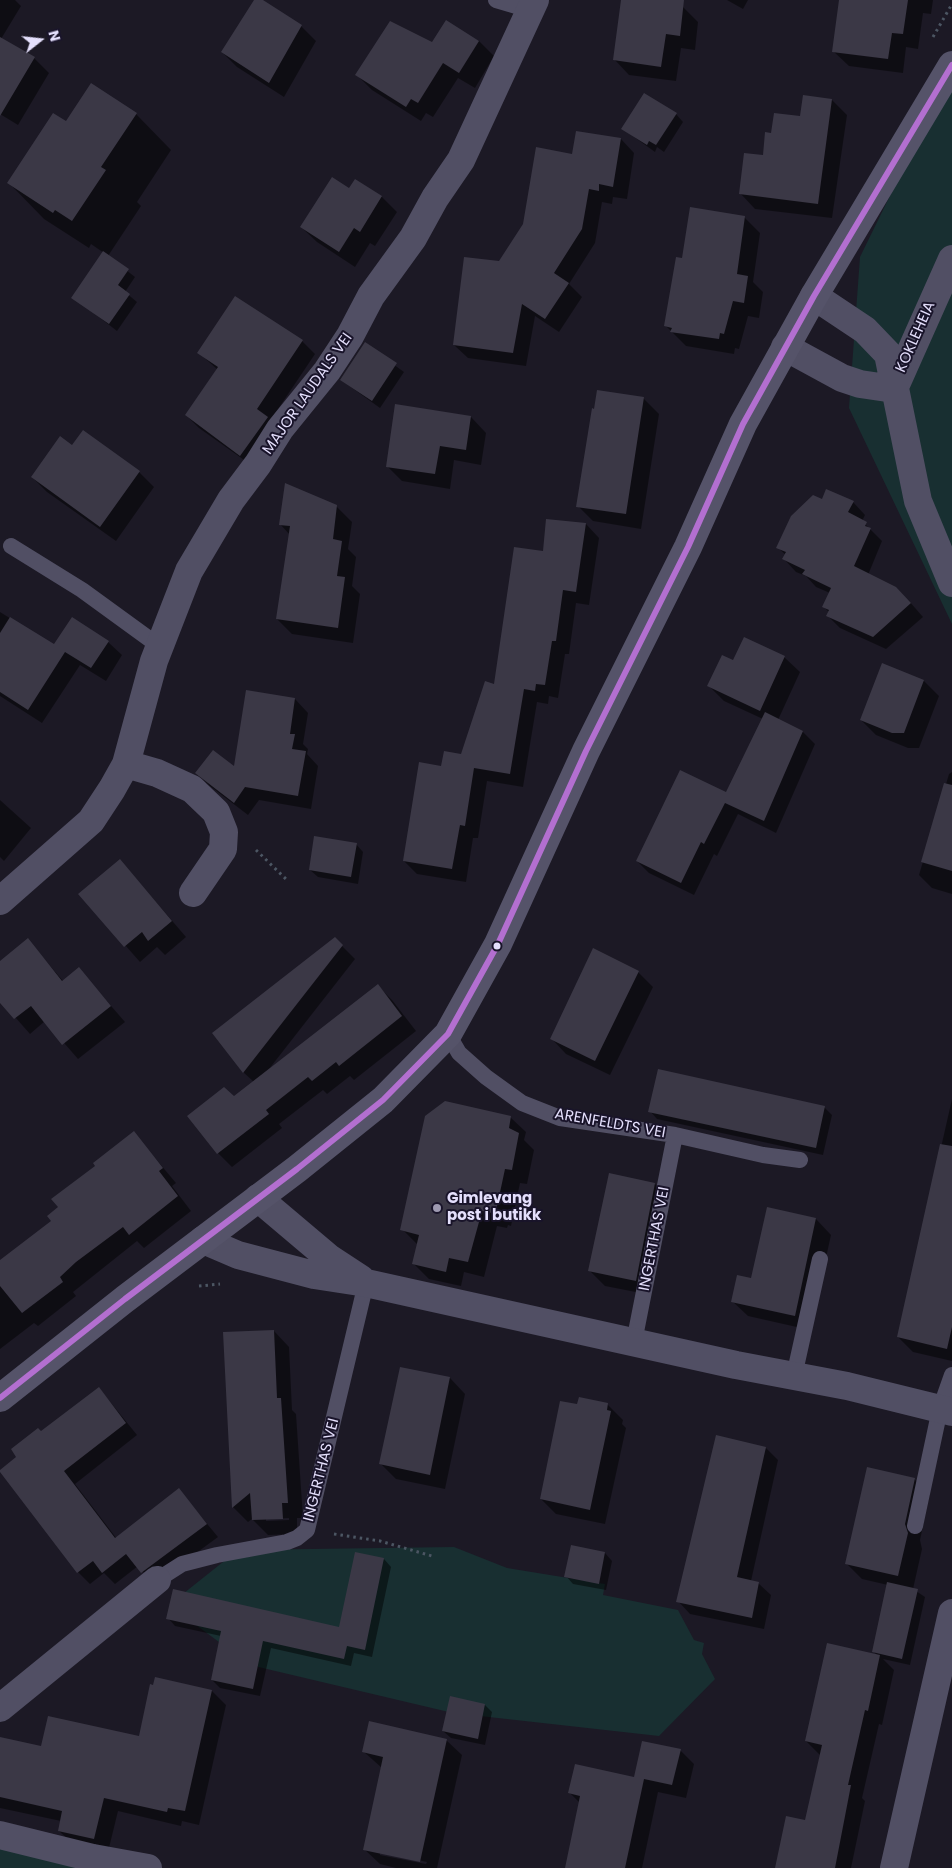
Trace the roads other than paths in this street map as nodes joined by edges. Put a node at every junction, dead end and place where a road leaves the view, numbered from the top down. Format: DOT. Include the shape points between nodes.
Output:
graph roads {
  1 [pos="496,0"];
  2 [pos="533,5"];
  3 [pos="952,65"];
  4 [pos="952,259"];
  5 [pos="814,296"];
  6 [pos="785,347"];
  7 [pos="894,388"];
  8 [pos="11,546"];
  9 [pos="952,583"];
  10 [pos="159,646"];
  11 [pos="126,764"];
  12 [pos="194,893"];
  13 [pos="0,901"];
  14 [pos="448,1034"];
  15 [pos="675,1135"];
  16 [pos="800,1160"];
  17 [pos="258,1198"];
  18 [pos="203,1240"];
  19 [pos="820,1259"];
  20 [pos="366,1283"];
  21 [pos="634,1342"];
  22 [pos="952,1375"];
  23 [pos="794,1376"];
  24 [pos="0,1398"];
  25 [pos="946,1411"];
  26 [pos="915,1526"];
  27 [pos="157,1580"];
  28 [pos="952,1613"];
  29 [pos="0,1708"];
  30 [pos="0,1835"];
  31 [pos="148,1868"];
  32 [pos="894,1868"];
  1 -- 2 [label="lane, MAJOR LAUDALS VEI"];
  2 -- 10 [label="street, MAJOR LAUDALS VEI" via="461,160 413,238 371,296 350,336 280,428 231,500 189,571"];
  3 -- 5 [label="street"];
  4 -- 7 [label="street, KOKLEHEIA"];
  5 -- 6 [label="street"];
  5 -- 7 [label="street" via="864,330 888,354"];
  6 -- 7 [label="street" via="842,378"];
  6 -- 14 [label="street" via="743,424 688,547 586,751 498,944"];
  7 -- 9 [label="street" via="918,501"];
  8 -- 10 [label="lane" via="82,590"];
  10 -- 11 [label="street, MAJOR LAUDALS VEI"];
  11 -- 12 [label="street" via="157,773 192,789 216,812 224,832 223,849"];
  11 -- 13 [label="street, MAJOR LAUDALS VEI" via="91,821"];
  14 -- 15 [label="lane, ARENFELDTS VEI" via="459,1053 522,1103 560,1118"];
  14 -- 17 [label="street" via="383,1100"];
  15 -- 16 [label="lane, ARENFELDTS VEI"];
  15 -- 21 [label="lane, INGERTHAS VEI"];
  17 -- 18 [label="street"];
  17 -- 20 [label="street" via="329,1258"];
  18 -- 20 [label="street" via="271,1265"];
  18 -- 24 [label="street"];
  19 -- 23 [label="lane"];
  20 -- 21 [label="street"];
  20 -- 27 [label="lane, INGERTHAS VEI" via="307,1530 287,1542 182,1564"];
  21 -- 23 [label="street"];
  22 -- 25 [label="lane"];
  23 -- 25 [label="street"];
  25 -- 26 [label="lane"];
  27 -- 29 [label="street"];
  28 -- 32 [label="street"];
  30 -- 31 [label="street"];
}
